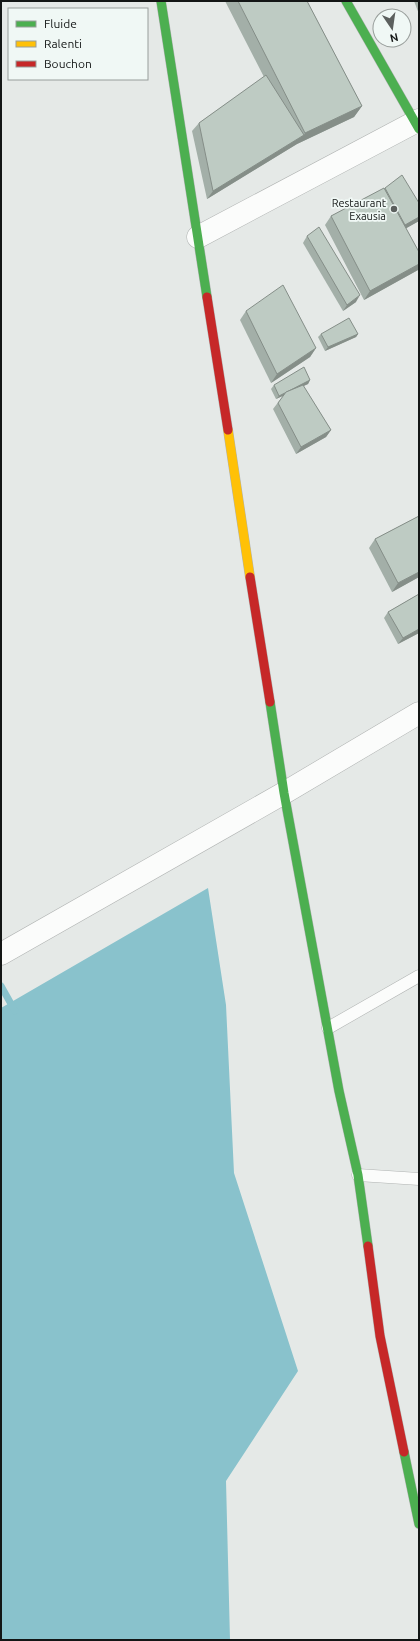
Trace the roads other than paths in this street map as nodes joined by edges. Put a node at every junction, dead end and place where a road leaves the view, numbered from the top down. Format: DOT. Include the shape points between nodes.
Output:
graph roads {
  1 [pos="161,1"];
  2 [pos="346,1"];
  3 [pos="418,124"];
  4 [pos="198,237"];
  5 [pos="419,713"];
  6 [pos="284,793"];
  7 [pos="1,954"];
  8 [pos="419,976"];
  9 [pos="328,1028"];
  10 [pos="358,1175"];
  11 [pos="419,1179"];
  12 [pos="419,1524"];
  1 -- 4 [label="street"];
  2 -- 3 [label="street"];
  3 -- 4 [label="street"];
  4 -- 6 [label="street"];
  5 -- 6 [label="street"];
  6 -- 7 [label="street"];
  6 -- 9 [label="street"];
  8 -- 9 [label="lane"];
  9 -- 10 [label="street"];
  10 -- 11 [label="lane"];
  10 -- 12 [label="street" via="380,1336"];
}
